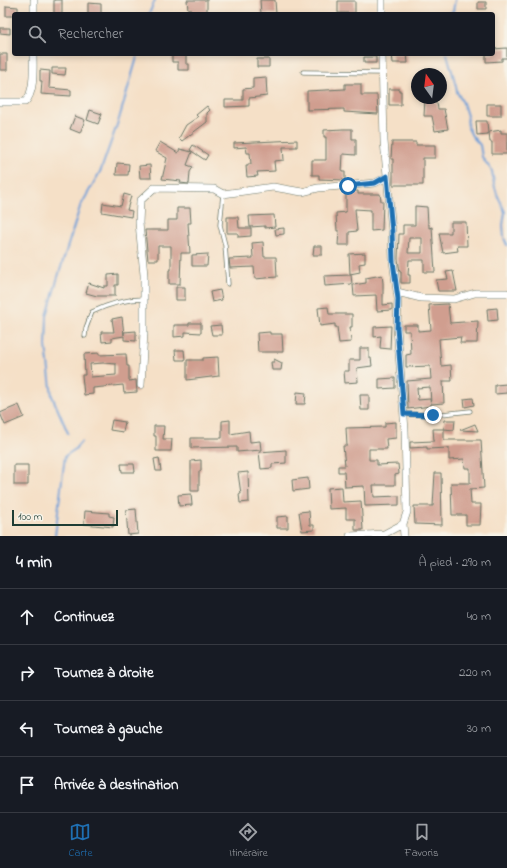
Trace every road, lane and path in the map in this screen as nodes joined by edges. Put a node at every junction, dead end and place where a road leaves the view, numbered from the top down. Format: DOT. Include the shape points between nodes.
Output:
graph roads {
  1 [pos="34,0"];
  2 [pos="382,0"];
  3 [pos="34,12"];
  4 [pos="382,12"];
  5 [pos="33,56"];
  6 [pos="382,56"];
  7 [pos="303,72"];
  8 [pos="382,73"];
  9 [pos="0,102"];
  10 [pos="387,176"];
  11 [pos="223,194"];
  12 [pos="228,284"];
  13 [pos="397,292"];
  14 [pos="507,293"];
  15 [pos="144,299"];
  16 [pos="85,336"];
  17 [pos="141,385"];
  18 [pos="470,411"];
  19 [pos="404,414"];
  20 [pos="403,524"];
  21 [pos="350,536"];
  22 [pos="404,536"];
  1 -- 3 [label="street"];
  2 -- 4 [label="street"];
  5 -- 9 [label="street" via="29,98 25,102"];
  6 -- 8 [label="street"];
  7 -- 8 [label="lane"];
  8 -- 10 [label="street"];
  10 -- 11 [label="street" via="375,183 318,188 302,192 273,187"];
  10 -- 13 [label="street"];
  11 -- 12 [label="lane" via="220,226 225,245"];
  11 -- 15 [label="street" via="214,189 154,188 140,201"];
  13 -- 14 [label="street" via="421,298 454,299 476,293"];
  13 -- 19 [label="street" via="397,328"];
  15 -- 16 [label="lane" via="107,304 92,312"];
  15 -- 17 [label="street"];
  18 -- 19 [label="lane" via="433,415"];
  19 -- 20 [label="street" via="407,512"];
  20 -- 21 [label="street" via="384,534"];
  20 -- 22 [label="street"];
}
